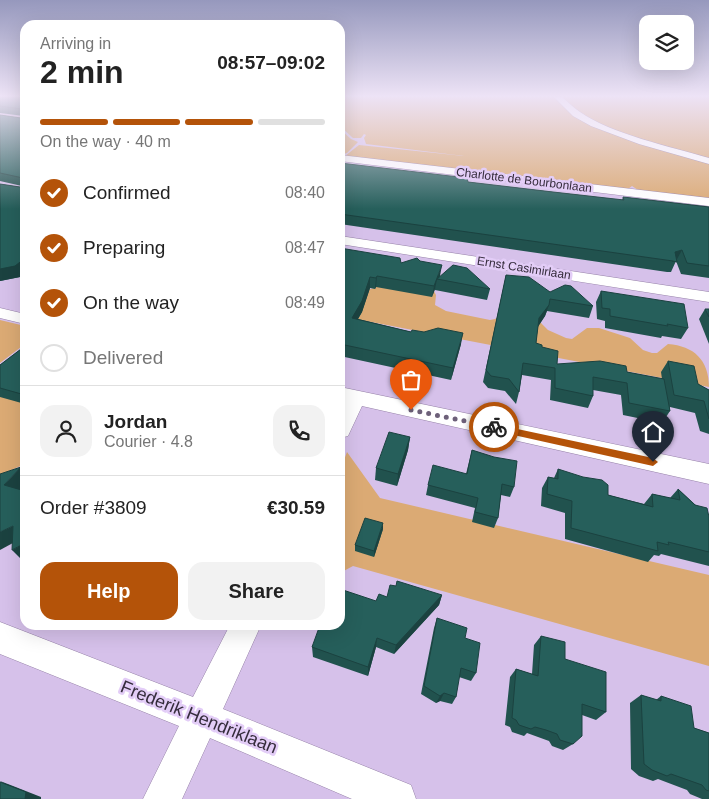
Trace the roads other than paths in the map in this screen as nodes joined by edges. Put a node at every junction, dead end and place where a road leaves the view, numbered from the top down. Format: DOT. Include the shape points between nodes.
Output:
graph roads {
  1 [pos="622,134"];
  2 [pos="345,159"];
  3 [pos="709,161"];
  4 [pos="709,202"];
  5 [pos="345,241"];
  6 [pos="709,297"];
  7 [pos="348,395"];
  8 [pos="345,408"];
  9 [pos="709,474"];
  10 [pos="244,630"];
  11 [pos="0,638"];
  12 [pos="202,717"];
  13 [pos="162,799"];
  14 [pos="397,799"];
  1 -- 3 [label="street"];
  2 -- 4 [label="street, Charlotte de Bourbonlaan"];
  5 -- 6 [label="street, Ernst Casimirlaan"];
  7 -- 8 [label="street"];
  7 -- 9 [label="street"];
  10 -- 12 [label="street"];
  11 -- 12 [label="street, Frederik Hendriklaan"];
  12 -- 13 [label="street"];
  12 -- 14 [label="street, Frederik Hendriklaan"];
}
